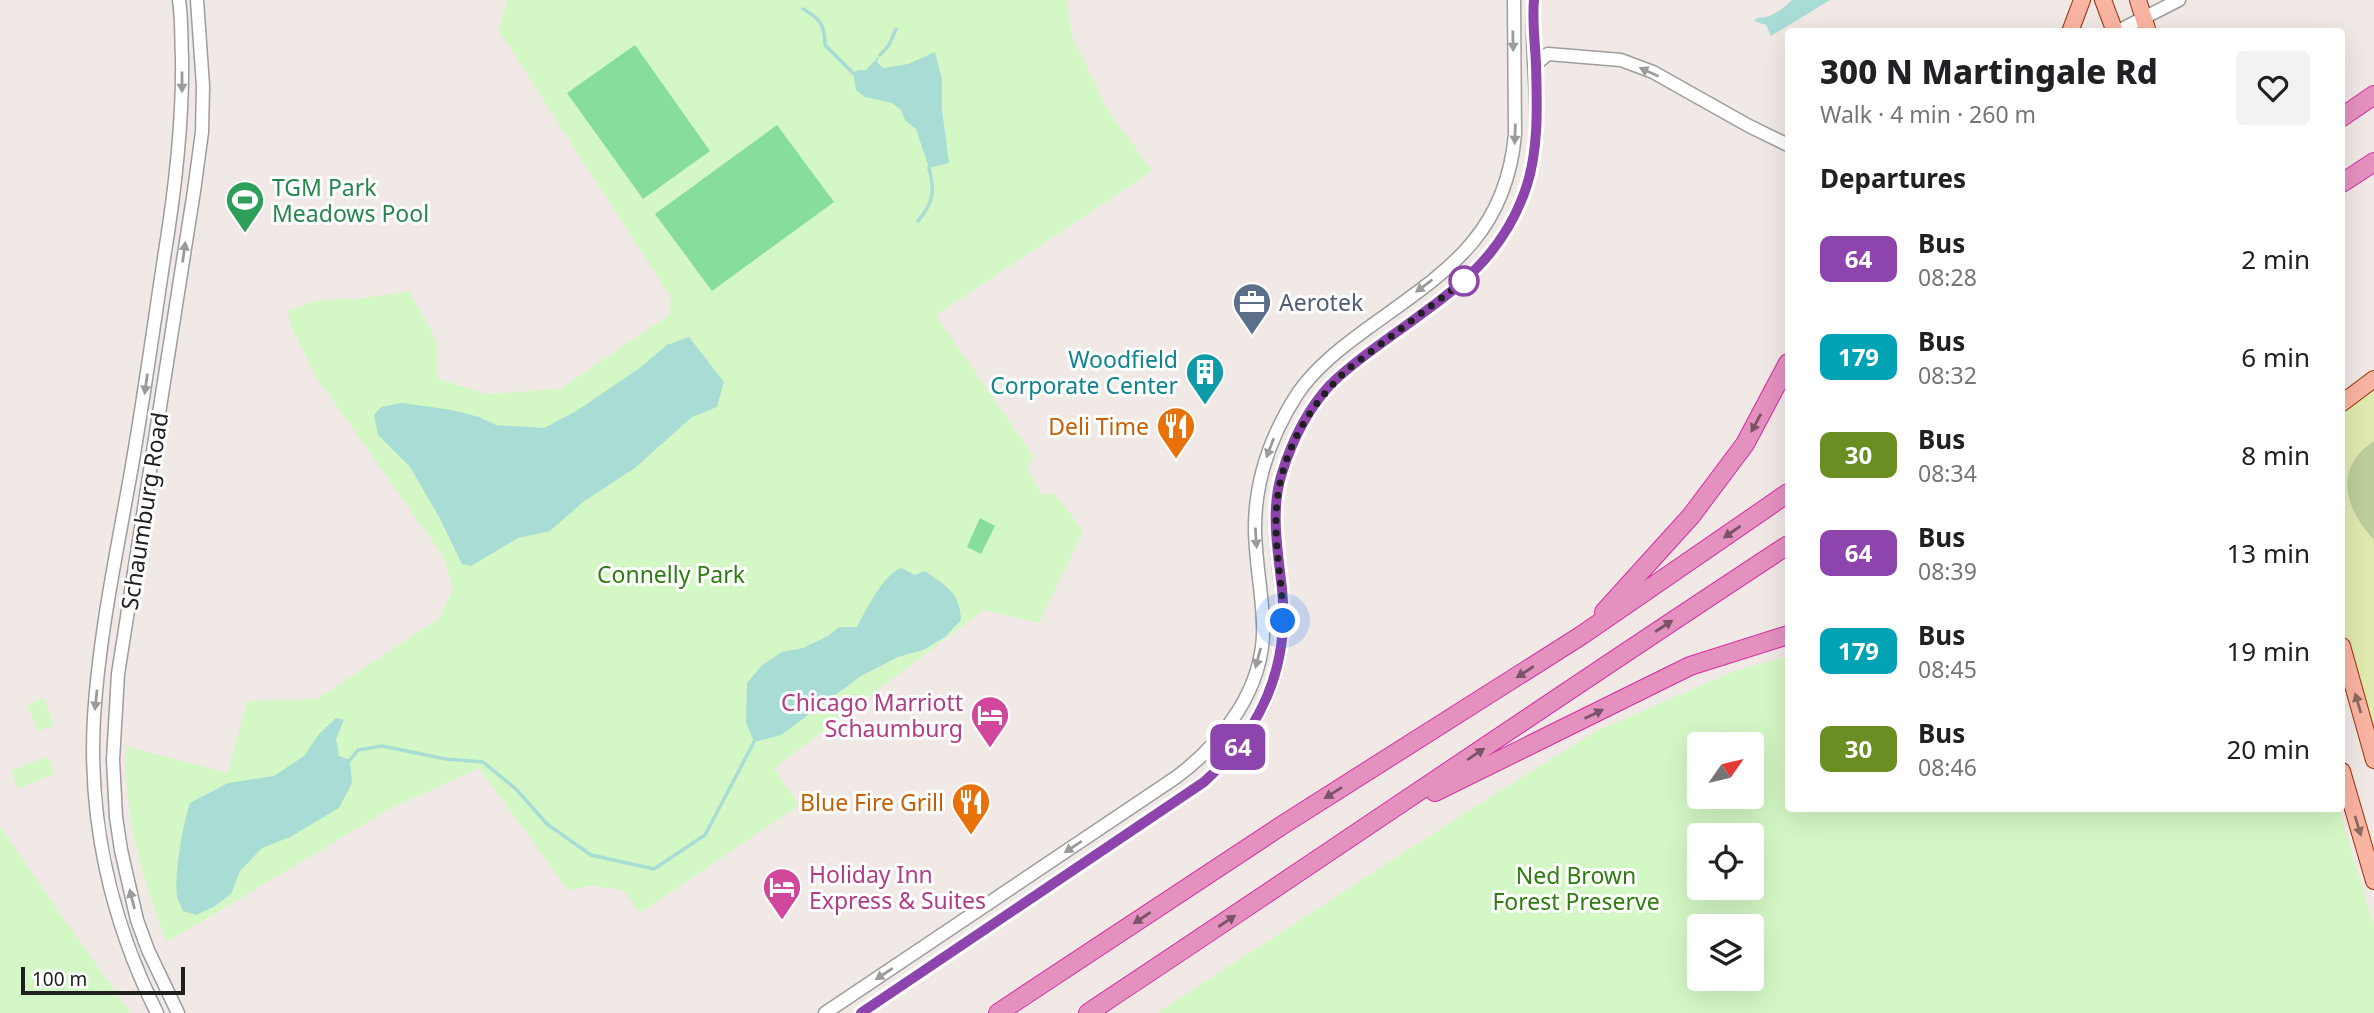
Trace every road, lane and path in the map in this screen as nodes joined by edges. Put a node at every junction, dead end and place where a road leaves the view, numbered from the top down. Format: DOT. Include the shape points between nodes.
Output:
graph roads {
  1 [pos="178,0"];
  2 [pos="197,0"];
  3 [pos="1514,0"];
  4 [pos="1534,0"];
  5 [pos="2082,0"];
  6 [pos="2103,0"];
  7 [pos="2138,0"];
  8 [pos="2179,0"];
  9 [pos="2146,25"];
  10 [pos="2072,28"];
  11 [pos="2114,28"];
  12 [pos="1536,64"];
  13 [pos="1513,66"];
  14 [pos="2374,95"];
  15 [pos="2345,115"];
  16 [pos="1785,144"];
  17 [pos="2374,162"];
  18 [pos="2345,181"];
  19 [pos="1785,369"];
  20 [pos="2374,374"];
  21 [pos="2374,379"];
  22 [pos="2345,387"];
  23 [pos="2345,401"];
  24 [pos="1785,495"];
  25 [pos="1785,547"];
  26 [pos="1582,635"];
  27 [pos="1785,636"];
  28 [pos="2345,657"];
  29 [pos="2374,760"];
  30 [pos="2345,781"];
  31 [pos="1379,820"];
  32 [pos="2374,881"];
  33 [pos="157,1013"];
  34 [pos="178,1013"];
  35 [pos="825,1013"];
  36 [pos="861,1013"];
  37 [pos="998,1013"];
  38 [pos="1088,1013"];
  1 -- 33 [label="street, Schaumburg Road, one-way" via="182,85 176,176 145,393 103,632 94,747 105,865 121,928"];
  34 -- 2 [label="street, Schaumburg Road, one-way" via="137,920 116,817 113,760 118,674 202,132"];
  3 -- 13 [label="street, one-way"];
  4 -- 12 [label="street"];
  5 -- 10 [label="main road"];
  6 -- 11 [label="main road"];
  7 -- 9 [label="main road"];
  8 -- 9 [label="street"];
  12 -- 13 [label="street"];
  16 -- 12 [label="street, one-way" via="1653,72 1620,60 1548,54"];
  12 -- 36 [label="street" via="1533,156 1528,183 1510,227 1471,275 1332,384 1292,445 1276,502 1282,642 1270,691 1243,743 1204,782"];
  13 -- 35 [label="street, one-way" via="1513,156 1508,182 1490,219 1461,257 1317,370 1269,448 1255,527 1262,644 1252,684 1229,725 1205,754 1175,778"];
  14 -- 15 [label="highway"];
  17 -- 18 [label="highway"];
  19 -- 26 [label="highway, one-way" via="1745,444 1691,516"];
  20 -- 22 [label="main road"];
  21 -- 23 [label="main road"];
  24 -- 26 [label="highway, one-way"];
  31 -- 25 [label="highway, one-way"];
  26 -- 37 [label="highway, one-way"];
  31 -- 27 [label="highway, one-way" via="1690,666"];
  29 -- 28 [label="main road, one-way"];
  30 -- 32 [label="main road, one-way"];
  38 -- 31 [label="highway, one-way"];
}
